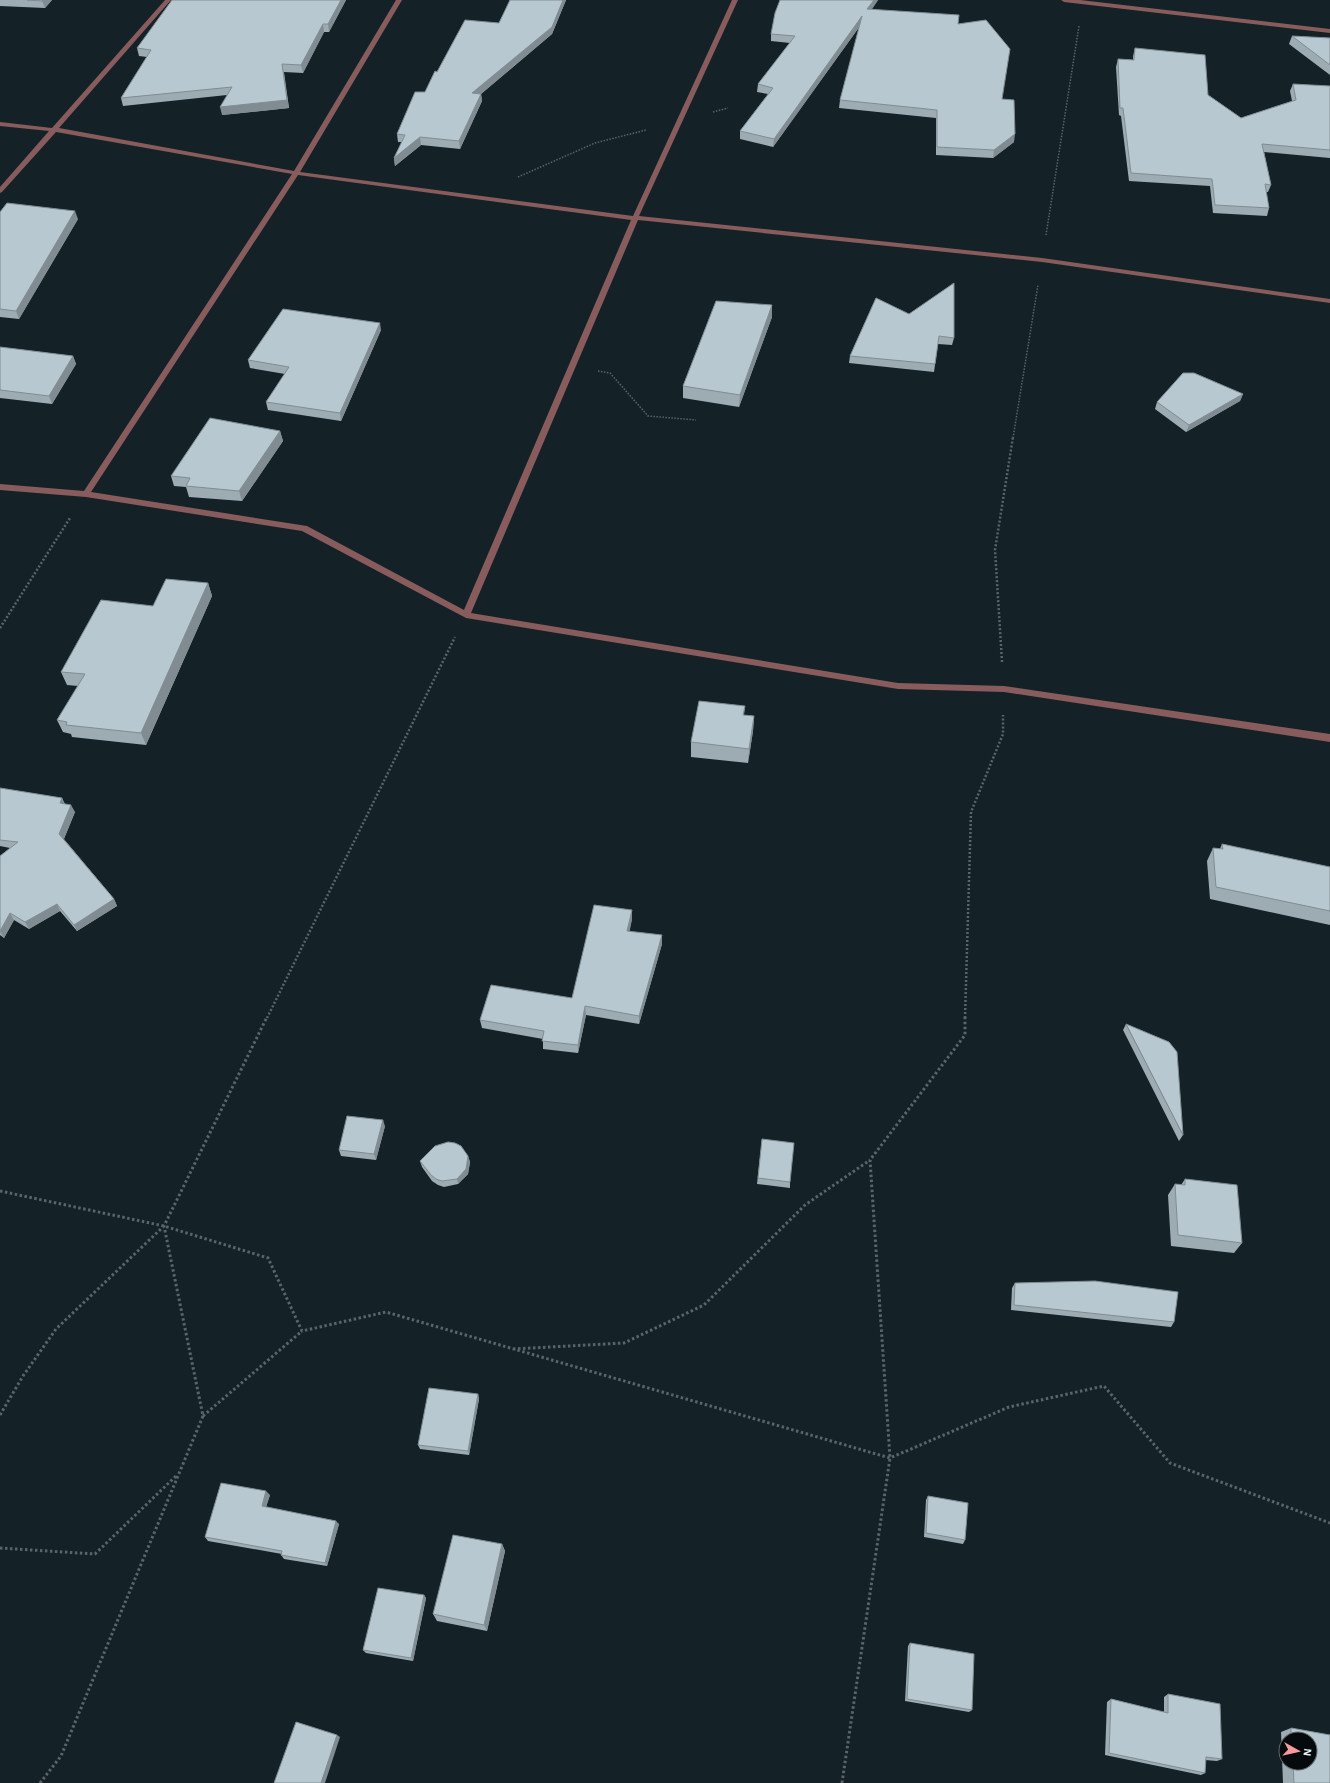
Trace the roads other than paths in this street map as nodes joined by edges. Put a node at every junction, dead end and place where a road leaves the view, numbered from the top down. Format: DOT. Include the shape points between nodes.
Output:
graph roads {
  1 [pos="168,0"];
  2 [pos="399,0"];
  3 [pos="735,0"];
  4 [pos="1064,0"];
  5 [pos="1330,30"];
  6 [pos="0,124"];
  7 [pos="56,130"];
  8 [pos="296,173"];
  9 [pos="0,191"];
  10 [pos="635,218"];
  11 [pos="1330,301"];
  12 [pos="0,487"];
  13 [pos="86,494"];
  14 [pos="466,615"];
  15 [pos="1330,738"];
  1 -- 7 [label="street"];
  2 -- 8 [label="street"];
  3 -- 10 [label="street"];
  4 -- 5 [label="street"];
  6 -- 7 [label="street"];
  7 -- 8 [label="street"];
  7 -- 9 [label="street"];
  8 -- 10 [label="street"];
  8 -- 13 [label="street"];
  10 -- 11 [label="street" via="1042,260"];
  10 -- 14 [label="street"];
  12 -- 13 [label="street"];
  13 -- 14 [label="street" via="304,528"];
  14 -- 15 [label="street" via="898,686 1004,689"];
}
